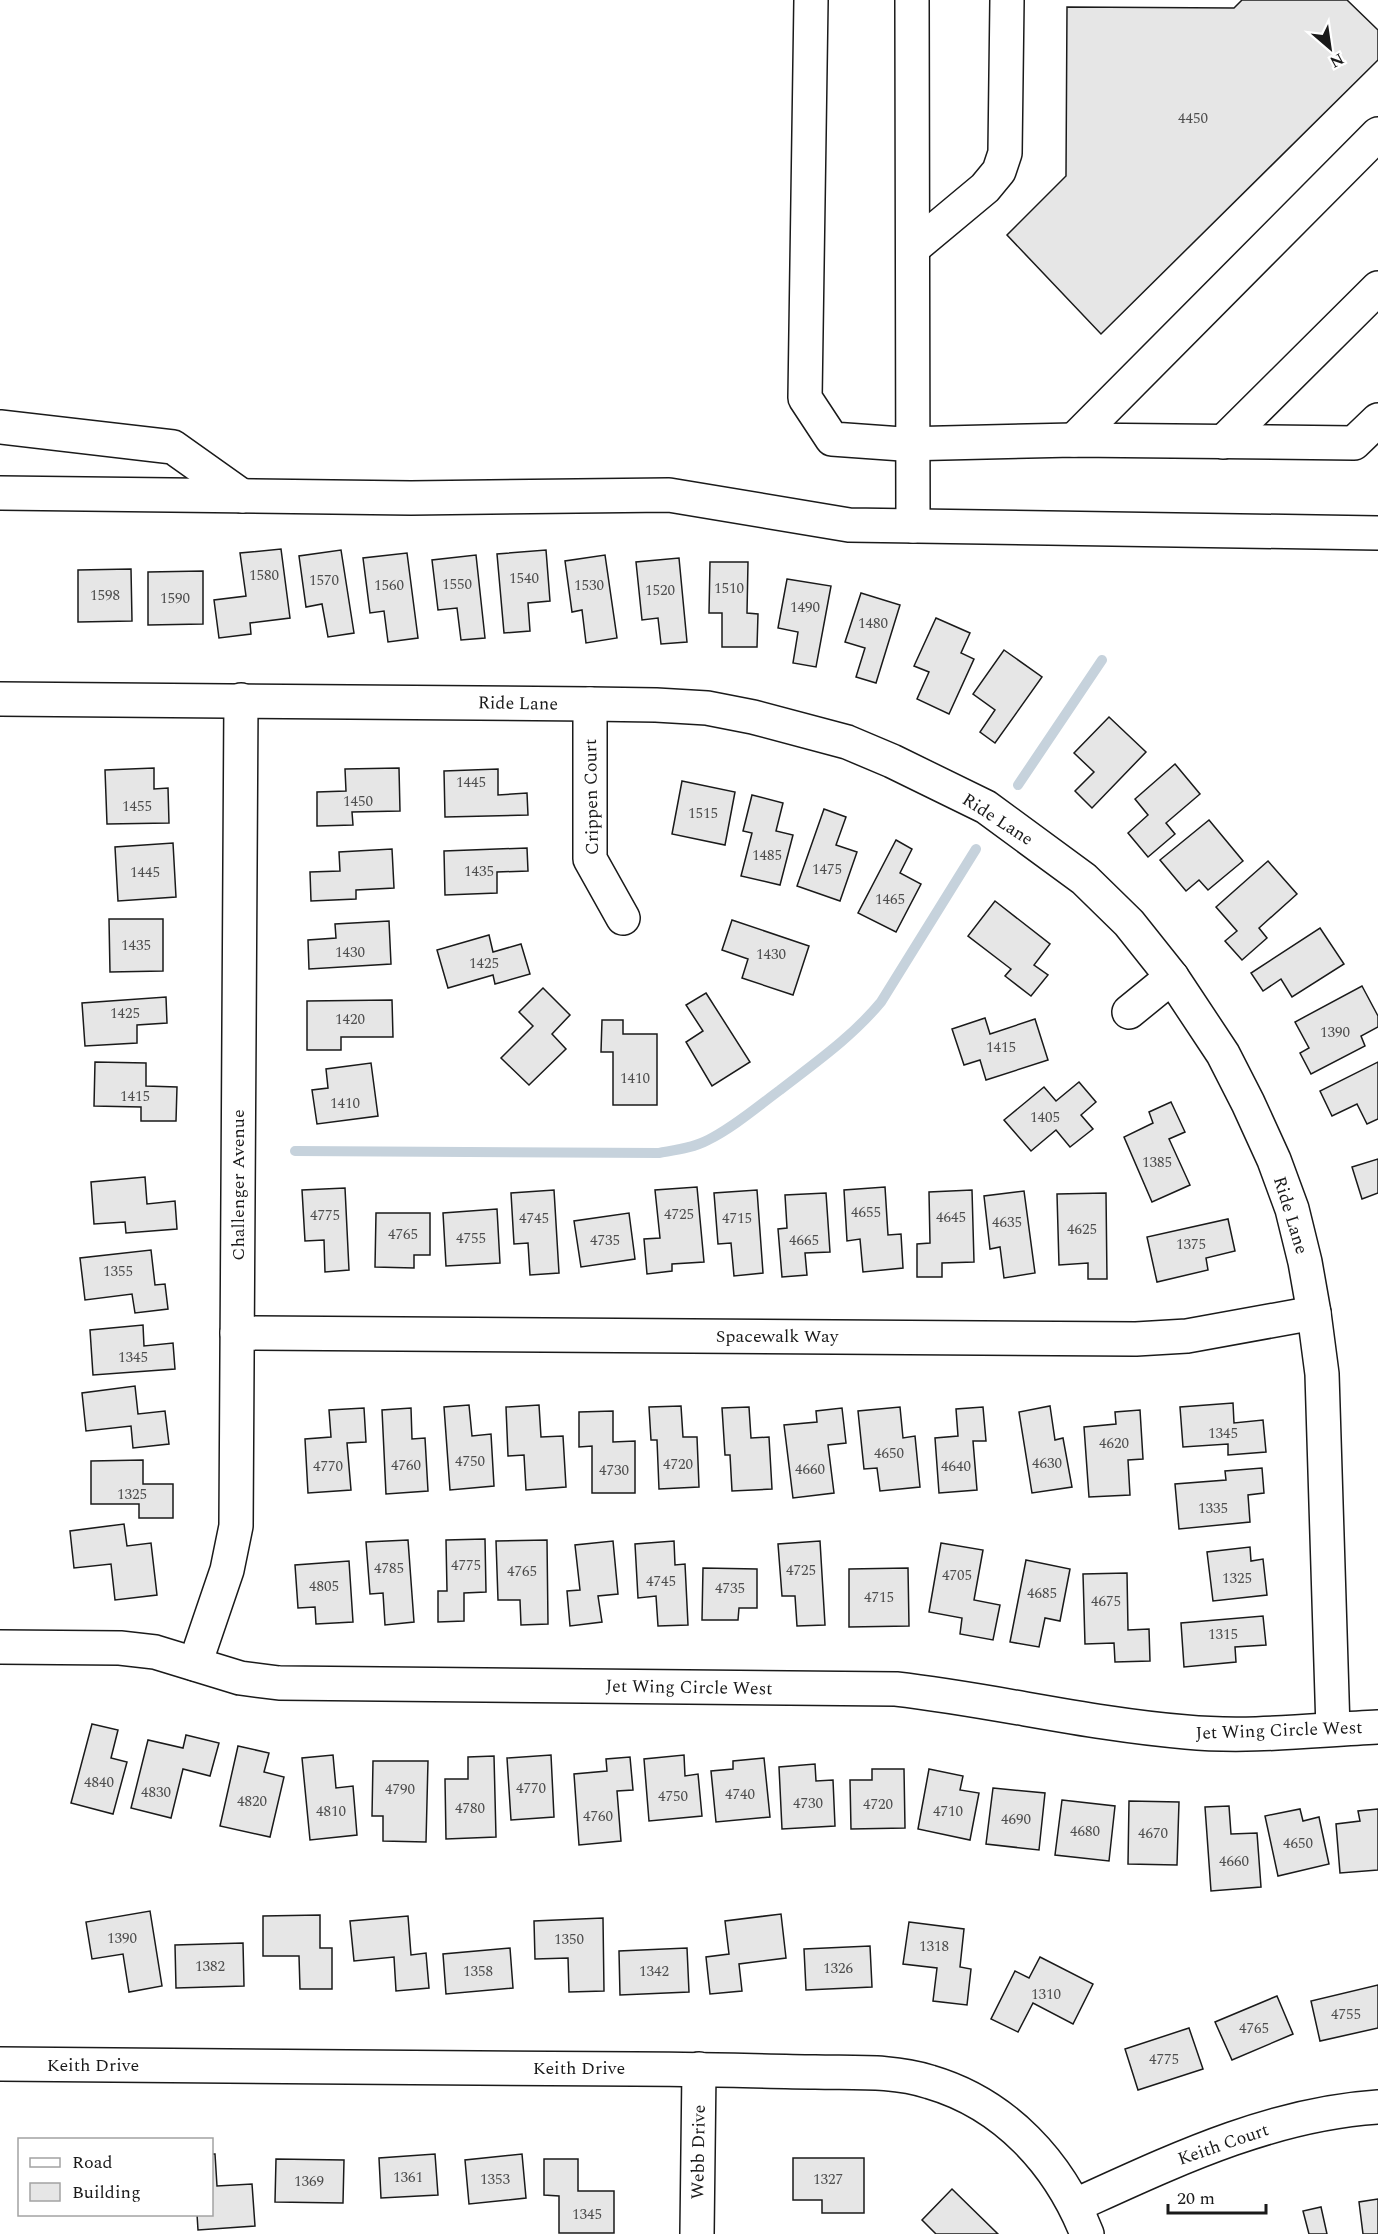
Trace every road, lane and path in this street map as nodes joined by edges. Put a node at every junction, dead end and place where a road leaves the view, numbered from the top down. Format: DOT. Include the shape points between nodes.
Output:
graph roads {
  1 [pos="811,0"];
  2 [pos="912,0"];
  3 [pos="1006,0"];
  4 [pos="1378,134"];
  5 [pos="913,248"];
  6 [pos="1378,288"];
  7 [pos="1378,420"];
  8 [pos="0,427"];
  9 [pos="1074,440"];
  10 [pos="1223,442"];
  11 [pos="913,444"];
  12 [pos="0,493"];
  13 [pos="242,496"];
  14 [pos="913,526"];
  15 [pos="1378,532"];
  16 [pos="0,699"];
  17 [pos="241,700"];
  18 [pos="590,704"];
  19 [pos="623,918"];
  20 [pos="1172,977"];
  21 [pos="1129,1012"];
  22 [pos="1314,1313"];
  23 [pos="237,1333"];
  24 [pos="0,1647"];
  25 [pos="195,1664"];
  26 [pos="1378,1727"];
  27 [pos="1333,1729"];
  28 [pos="0,2064"];
  29 [pos="699,2069"];
  30 [pos="1378,2107"];
  31 [pos="1081,2219"];
  32 [pos="697,2234"];
  1 -- 11 [label="street" via="805,398 832,439"];
  2 -- 5 [label="street"];
  3 -- 5 [label="street" via="1005,153 999,171 985,188"];
  4 -- 9 [label="street"];
  5 -- 11 [label="street"];
  6 -- 10 [label="street"];
  7 -- 10 [label="street" via="1354,443"];
  8 -- 13 [label="street" via="173,447"];
  9 -- 10 [label="street"];
  9 -- 11 [label="street"];
  11 -- 14 [label="street"];
  12 -- 13 [label="street"];
  13 -- 14 [label="street" via="669,495 849,525"];
  14 -- 15 [label="street"];
  16 -- 17 [label="street, Ride Lane"];
  17 -- 18 [label="street, Ride Lane"];
  17 -- 23 [label="street, Challenger Avenue"];
  18 -- 19 [label="street, Crippen Court" via="590,859"];
  18 -- 20 [label="street, Ride Lane" via="718,710 847,742 892,761 986,807 1084,879 1129,923"];
  20 -- 21 [label="street"];
  20 -- 22 [label="street, Ride Lane" via="1223,1054 1274,1160 1292,1209"];
  22 -- 23 [label="street, Spacewalk Way" via="1187,1336 1136,1339"];
  22 -- 27 [label="street, Ride Lane" via="1322,1374"];
  23 -- 25 [label="street, Challenger Avenue" via="236,1526 227,1570"];
  24 -- 25 [label="street, Jet Wing Circle West" via="120,1648 155,1652"];
  25 -- 27 [label="street, Jet Wing Circle West" via="240,1678 279,1683 896,1689 1112,1724 1188,1732 1245,1734"];
  26 -- 27 [label="street, Jet Wing Circle West"];
  28 -- 29 [label="street, Keith Drive"];
  29 -- 31 [label="street, Keith Drive" via="896,2074 931,2082 996,2112 1025,2138 1050,2168"];
  29 -- 32 [label="street, Webb Drive"];
  30 -- 31 [label="street, Keith Court" via="1308,2118 1231,2138 1192,2153"];
}
